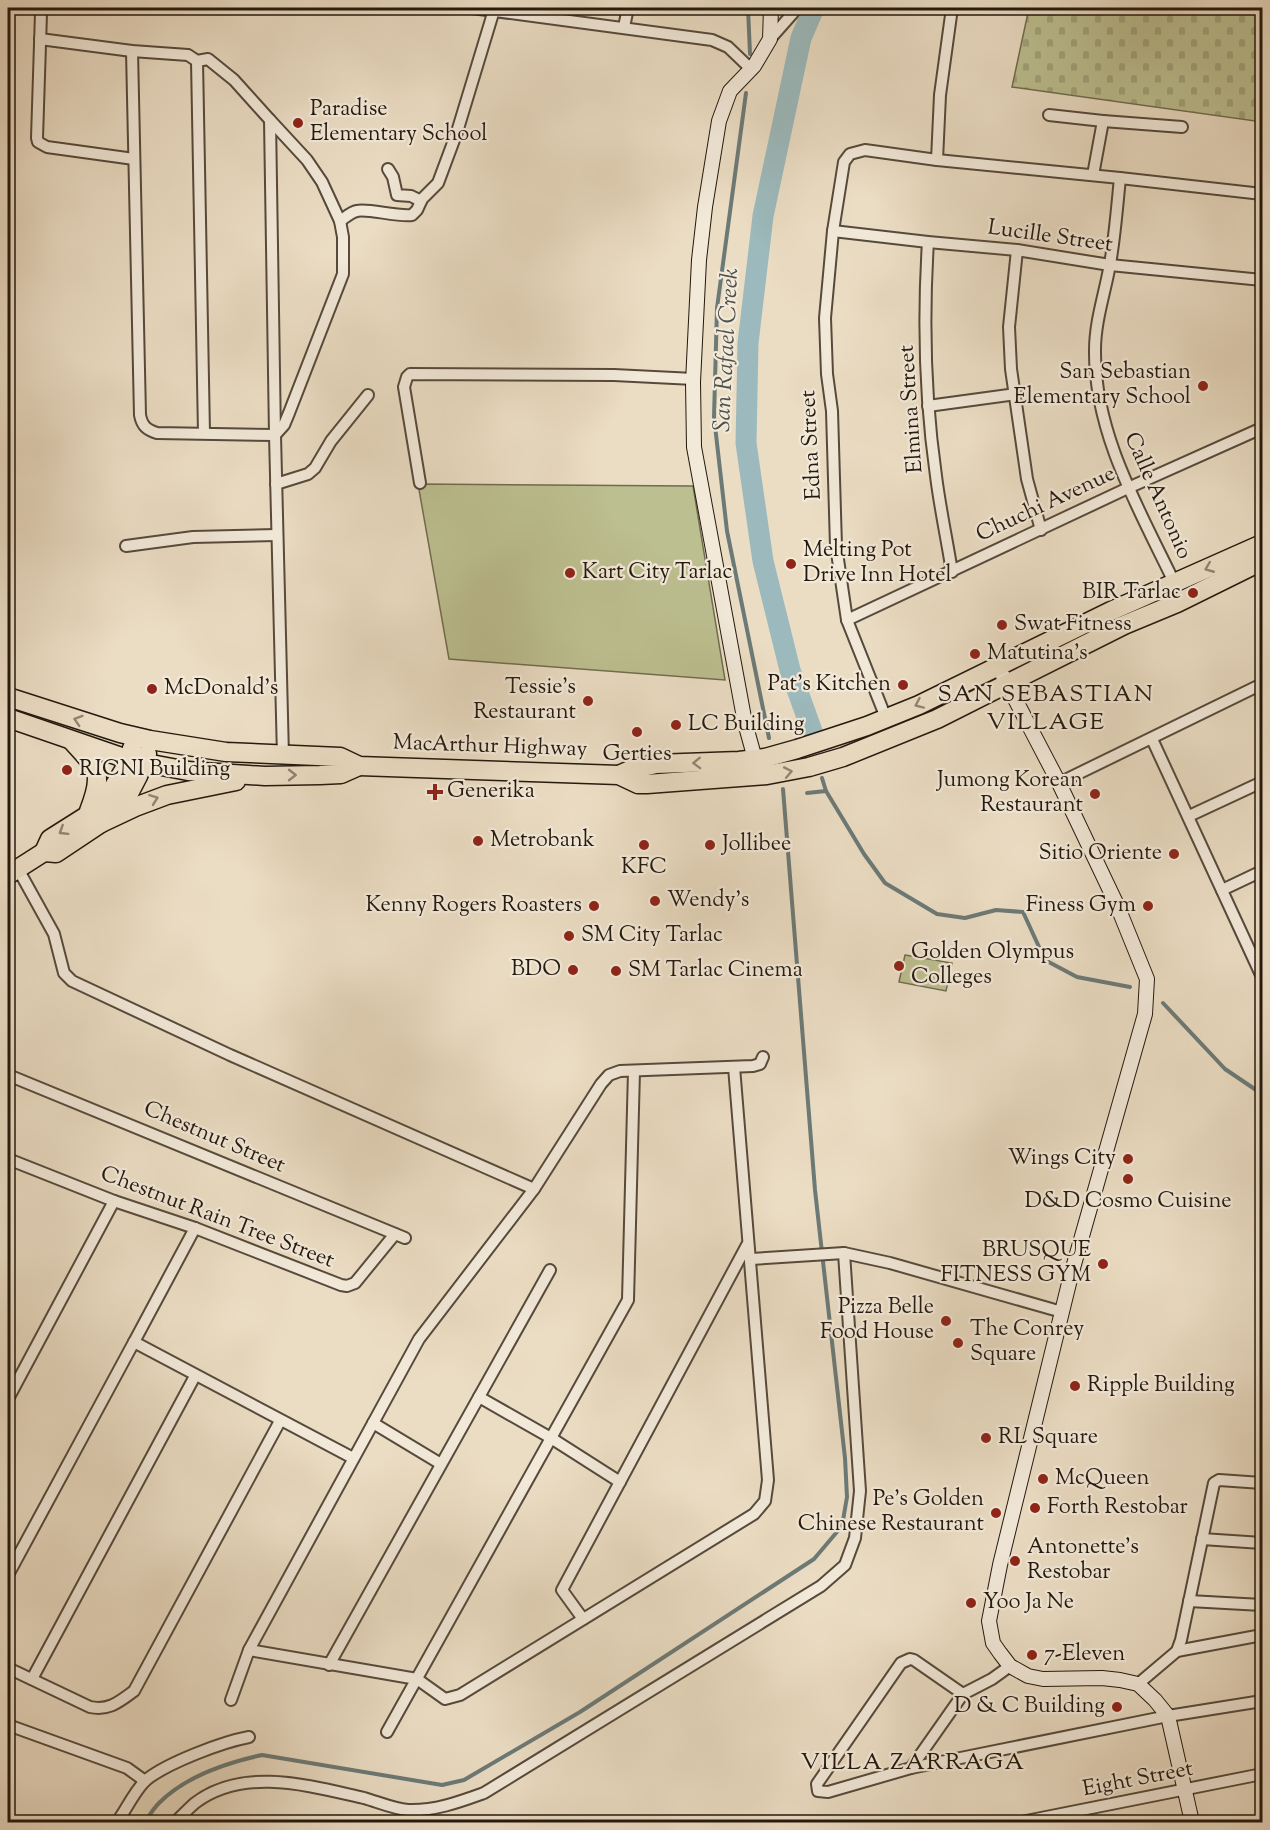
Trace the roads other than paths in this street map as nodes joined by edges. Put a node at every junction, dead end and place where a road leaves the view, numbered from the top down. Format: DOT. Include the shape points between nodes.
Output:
graph roads {
  1 [pos="472,8"];
  2 [pos="628,8"];
  3 [pos="771,8"];
  4 [pos="796,8"];
  5 [pos="952,8"];
  6 [pos="494,10"];
  7 [pos="41,13"];
  8 [pos="559,13"];
  9 [pos="624,27"];
  10 [pos="40,39"];
  11 [pos="770,39"];
  12 [pos="132,51"];
  13 [pos="197,61"];
  14 [pos="751,69"];
  15 [pos="1049,116"];
  16 [pos="270,120"];
  17 [pos="1102,121"];
  18 [pos="1182,127"];
  19 [pos="134,159"];
  20 [pos="937,160"];
  21 [pos="388,169"];
  22 [pos="1093,175"];
  23 [pos="1120,178"];
  24 [pos="1263,194"];
  25 [pos="421,201"];
  26 [pos="340,221"];
  27 [pos="833,231"];
  28 [pos="928,242"];
  29 [pos="1017,250"];
  30 [pos="1110,265"];
  31 [pos="1263,280"];
  32 [pos="694,379"];
  33 [pos="1016,394"];
  34 [pos="368,395"];
  35 [pos="928,406"];
  36 [pos="1263,428"];
  37 [pos="204,433"];
  38 [pos="275,435"];
  39 [pos="420,483"];
  40 [pos="276,484"];
  41 [pos="1128,488"];
  42 [pos="1041,530"];
  43 [pos="278,535"];
  44 [pos="1263,544"];
  45 [pos="126,546"];
  46 [pos="1263,561"];
  47 [pos="952,572"];
  48 [pos="1174,582"];
  49 [pos="847,620"];
  50 [pos="998,666"];
  51 [pos="1007,684"];
  52 [pos="1263,684"];
  53 [pos="8,697"];
  54 [pos="8,718"];
  55 [pos="886,718"];
  56 [pos="142,738"];
  57 [pos="1152,739"];
  58 [pos="70,740"];
  59 [pos="284,756"];
  60 [pos="755,759"];
  61 [pos="137,762"];
  62 [pos="359,766"];
  63 [pos="619,775"];
  64 [pos="265,776"];
  65 [pos="1263,782"];
  66 [pos="1059,783"];
  67 [pos="1189,816"];
  68 [pos="94,819"];
  69 [pos="13,872"];
  70 [pos="1263,872"];
  71 [pos="1222,890"];
  72 [pos="1260,965"];
  73 [pos="1263,977"];
  74 [pos="763,1057"];
  75 [pos="734,1067"];
  76 [pos="634,1071"];
  77 [pos="8,1075"];
  78 [pos="8,1159"];
  79 [pos="534,1189"];
  80 [pos="114,1201"];
  81 [pos="195,1228"];
  82 [pos="400,1236"];
  83 [pos="747,1245"];
  84 [pos="840,1253"];
  85 [pos="751,1259"];
  86 [pos="550,1270"];
  87 [pos="1062,1312"];
  88 [pos="134,1342"];
  89 [pos="195,1376"];
  90 [pos="479,1397"];
  91 [pos="8,1399"];
  92 [pos="280,1420"];
  93 [pos="373,1424"];
  94 [pos="550,1437"];
  95 [pos="353,1458"];
  96 [pos="441,1464"];
  97 [pos="620,1482"];
  98 [pos="1263,1483"];
  99 [pos="1202,1539"];
  100 [pos="1263,1543"];
  101 [pos="8,1575"];
  102 [pos="1189,1601"];
  103 [pos="1263,1605"];
  104 [pos="583,1620"];
  105 [pos="1263,1635"];
  106 [pos="249,1650"];
  107 [pos="1177,1651"];
  108 [pos="329,1665"];
  109 [pos="1010,1666"];
  110 [pos="8,1668"];
  111 [pos="32,1679"];
  112 [pos="417,1679"];
  113 [pos="1138,1684"];
  114 [pos="963,1694"];
  115 [pos="231,1700"];
  116 [pos="1263,1701"];
  117 [pos="1168,1716"];
  118 [pos="8,1725"];
  119 [pos="387,1732"];
  120 [pos="249,1737"];
  121 [pos="911,1768"];
  122 [pos="1263,1774"];
  123 [pos="145,1781"];
  124 [pos="1185,1791"];
  125 [pos="117,1822"];
  126 [pos="175,1822"];
  127 [pos="1021,1822"];
  128 [pos="1192,1822"];
  1 -- 6 [label="street"];
  2 -- 9 [label="street"];
  3 -- 11 [label="street"];
  4 -- 11 [label="street"];
  5 -- 20 [label="street" via="940,95"];
  6 -- 8 [label="street"];
  6 -- 25 [label="street" via="441,177"];
  7 -- 10 [label="street"];
  8 -- 9 [label="street"];
  9 -- 14 [label="street" via="712,40 728,46"];
  10 -- 12 [label="street"];
  10 -- 19 [label="street" via="38,142 47,147"];
  11 -- 14 [label="street"];
  12 -- 13 [label="street" via="188,55"];
  12 -- 19 [label="street"];
  13 -- 16 [label="street" via="214,62"];
  13 -- 37 [label="street"];
  14 -- 32 [label="street" via="730,92 719,121 699,260"];
  15 -- 17 [label="street"];
  16 -- 26 [label="street" via="307,160"];
  16 -- 38 [label="street"];
  17 -- 18 [label="street"];
  17 -- 22 [label="street"];
  19 -- 37 [label="street" via="141,423 157,433"];
  20 -- 22 [label="street"];
  20 -- 27 [label="street, Edna Street" via="865,150 850,154 844,162"];
  21 -- 25 [label="street" via="397,195"];
  22 -- 23 [label="street"];
  23 -- 24 [label="street"];
  23 -- 30 [label="street, Calle Antonio"];
  25 -- 26 [label="street" via="412,215 362,210"];
  26 -- 38 [label="street" via="342,274 290,413"];
  27 -- 28 [label="street, Lucille Street"];
  27 -- 49 [label="street, Edna Street" via="825,318 836,546"];
  28 -- 29 [label="street, Lucille Street"];
  28 -- 35 [label="street, Elmina Street" via="924,297"];
  29 -- 30 [label="street, Lucille Street"];
  29 -- 33 [label="street" via="1009,327"];
  30 -- 31 [label="street, Lucille Street"];
  30 -- 41 [label="street, Calle Antonio" via="1097,321 1097,381 1108,434"];
  32 -- 39 [label="street" via="410,374 404,387"];
  32 -- 60 [label="street" via="694,447"];
  33 -- 35 [label="street"];
  33 -- 42 [label="street" via="1027,479"];
  34 -- 40 [label="street" via="315,468"];
  35 -- 47 [label="street, Elmina Street"];
  36 -- 41 [label="street, Chuchi Avenue"];
  37 -- 38 [label="street"];
  38 -- 40 [label="street"];
  40 -- 43 [label="street"];
  41 -- 42 [label="street, Chuchi Avenue"];
  41 -- 48 [label="street, Calle Antonio"];
  42 -- 47 [label="street, Chuchi Avenue"];
  43 -- 45 [label="street" via="193,537"];
  43 -- 59 [label="street"];
  44 -- 48 [label="highway, MacArthur Highway, one-way"];
  46 -- 51 [label="highway, MacArthur Highway"];
  47 -- 49 [label="street, Chuchi Avenue"];
  48 -- 50 [label="highway, MacArthur Highway"];
  49 -- 55 [label="street, Edna Street"];
  50 -- 51 [label="street"];
  50 -- 55 [label="highway, MacArthur Highway, one-way"];
  63 -- 51 [label="highway, MacArthur Highway, one-way" via="638,784 681,783 767,776 809,767 908,732"];
  51 -- 66 [label="street"];
  52 -- 57 [label="street"];
  56 -- 53 [label="highway, MacArthur Highway, one-way"];
  54 -- 58 [label="highway, MacArthur Highway"];
  55 -- 60 [label="highway, MacArthur Highway" via="797,750"];
  56 -- 59 [label="highway, MacArthur Highway" via="226,752"];
  56 -- 61 [label="highway"];
  57 -- 66 [label="street"];
  57 -- 67 [label="street"];
  58 -- 61 [label="highway, MacArthur Highway"];
  58 -- 68 [label="highway" via="94,765 99,779"];
  59 -- 62 [label="highway, MacArthur Highway" via="340,757"];
  60 -- 63 [label="highway, MacArthur Highway, one-way" via="656,764"];
  61 -- 64 [label="highway, MacArthur Highway" via="188,771"];
  61 -- 68 [label="highway" via="125,801"];
  62 -- 63 [label="highway, MacArthur Highway"];
  64 -- 62 [label="highway, MacArthur Highway, one-way" via="341,774"];
  68 -- 64 [label="highway, one-way" via="167,795"];
  65 -- 67 [label="street"];
  66 -- 87 [label="street" via="1147,979 1145,1014"];
  67 -- 71 [label="street"];
  68 -- 69 [label="highway" via="56,853 44,852"];
  69 -- 79 [label="street" via="54,934 64,973 72,981"];
  70 -- 71 [label="street"];
  71 -- 72 [label="street"];
  72 -- 73 [label="street"];
  74 -- 75 [label="street" via="757,1065"];
  75 -- 76 [label="street"];
  75 -- 83 [label="street"];
  76 -- 79 [label="street" via="614,1072 605,1079"];
  76 -- 94 [label="street" via="628,1300"];
  77 -- 82 [label="street, Chestnut Street"];
  78 -- 80 [label="street, Chestnut Rain Tree Street"];
  79 -- 93 [label="street" via="419,1339"];
  80 -- 81 [label="street, Chestnut Rain Tree Street"];
  80 -- 91 [label="street"];
  81 -- 82 [label="street, Chestnut Rain Tree Street" via="347,1286 355,1283"];
  81 -- 88 [label="street"];
  83 -- 85 [label="street"];
  83 -- 97 [label="street"];
  84 -- 85 [label="street"];
  84 -- 87 [label="street" via="890,1263"];
  84 -- 126 [label="street" via="860,1491 855,1538 844,1565 820,1586 484,1793 442,1807 406,1810 289,1782 244,1783 210,1794"];
  85 -- 104 [label="street" via="768,1480 765,1501 754,1514"];
  86 -- 90 [label="street"];
  87 -- 109 [label="street" via="989,1621 993,1643"];
  88 -- 89 [label="street"];
  88 -- 101 [label="street"];
  89 -- 92 [label="street"];
  89 -- 111 [label="street"];
  90 -- 94 [label="street"];
  90 -- 96 [label="street"];
  92 -- 95 [label="street"];
  92 -- 111 [label="street" via="134,1691 113,1706 99,1709"];
  93 -- 95 [label="street"];
  93 -- 96 [label="street"];
  94 -- 97 [label="street"];
  94 -- 112 [label="street"];
  95 -- 106 [label="street"];
  96 -- 108 [label="street"];
  97 -- 104 [label="street" via="562,1590"];
  98 -- 99 [label="street" via="1214,1483"];
  99 -- 100 [label="street"];
  99 -- 102 [label="street"];
  102 -- 103 [label="street"];
  102 -- 107 [label="street"];
  104 -- 112 [label="street" via="460,1695 445,1699"];
  105 -- 107 [label="street"];
  106 -- 108 [label="street"];
  106 -- 115 [label="street"];
  107 -- 113 [label="street"];
  108 -- 112 [label="street"];
  109 -- 113 [label="street" via="1043,1679 1102,1678"];
  109 -- 114 [label="street"];
  110 -- 111 [label="street"];
  112 -- 119 [label="street"];
  113 -- 117 [label="street"];
  114 -- 121 [label="street"];
  114 -- 121 [label="street" via="914,1660 901,1663 817,1784 818,1791 828,1792"];
  116 -- 117 [label="street"];
  117 -- 121 [label="street"];
  117 -- 124 [label="street"];
  118 -- 123 [label="street" via="128,1768"];
  120 -- 123 [label="street" via="224,1743"];
  122 -- 124 [label="street, Eight Street"];
  123 -- 125 [label="street"];
  124 -- 127 [label="street, Eight Street"];
  124 -- 128 [label="street"];
}
